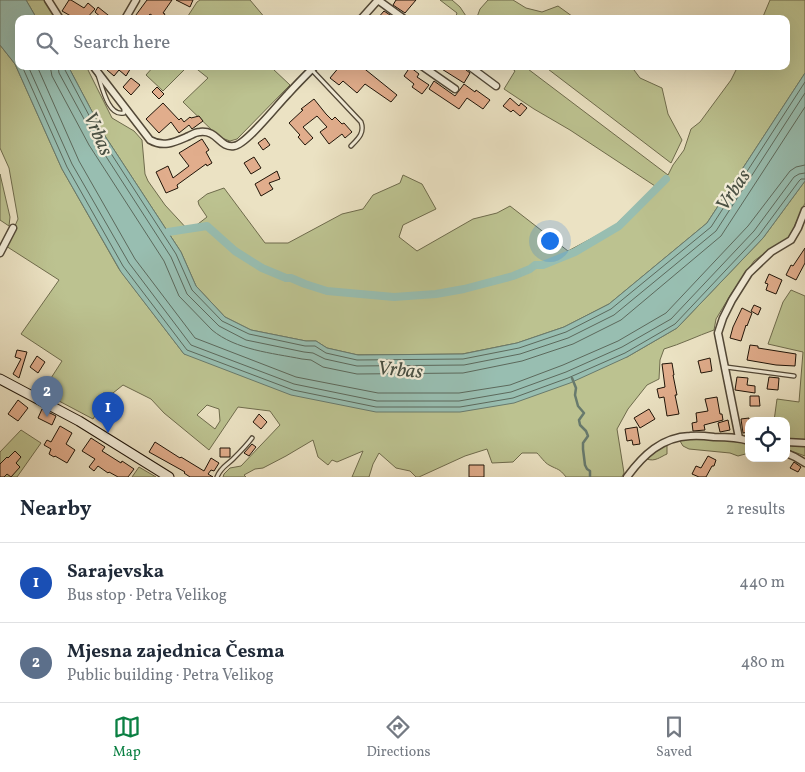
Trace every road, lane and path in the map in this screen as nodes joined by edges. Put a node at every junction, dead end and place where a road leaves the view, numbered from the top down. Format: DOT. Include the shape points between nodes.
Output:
graph roads {
  1 [pos="48,0"];
  2 [pos="136,0"];
  3 [pos="378,0"];
  4 [pos="57,15"];
  5 [pos="127,15"];
  6 [pos="365,15"];
  7 [pos="399,15"];
  8 [pos="95,70"];
  9 [pos="96,70"];
  10 [pos="312,70"];
  11 [pos="316,70"];
  12 [pos="428,70"];
  13 [pos="474,70"];
  14 [pos="496,86"];
  15 [pos="455,89"];
  16 [pos="124,108"];
  17 [pos="351,146"];
  18 [pos="805,210"];
  19 [pos="14,228"];
  20 [pos="0,252"];
  21 [pos="724,367"];
  22 [pos="794,376"];
  23 [pos="0,379"];
  24 [pos="252,438"];
  25 [pos="739,438"];
  26 [pos="745,440"];
  27 [pos="790,442"];
  28 [pos="805,443"];
  29 [pos="790,454"];
  30 [pos="805,463"];
  31 [pos="169,477"];
  32 [pos="217,477"];
  33 [pos="627,477"];
  1 -- 4 [label="street"];
  2 -- 5 [label="street"];
  3 -- 6 [label="street"];
  3 -- 7 [label="street"];
  8 -- 16 [label="lane" via="115,112 122,114"];
  9 -- 16 [label="street"];
  10 -- 16 [label="street" via="249,137 236,146 224,144 208,132 198,132 163,145 156,144"];
  11 -- 17 [label="lane" via="362,126 361,135"];
  12 -- 15 [label="street"];
  13 -- 14 [label="street"];
  18 -- 21 [label="street" via="794,237 771,252 749,273 732,300 718,333"];
  19 -- 20 [label="street"];
  21 -- 22 [label="lane"];
  21 -- 25 [label="street"];
  23 -- 31 [label="street" via="79,421"];
  24 -- 32 [label="lane" via="223,466"];
  25 -- 26 [label="street"];
  25 -- 33 [label="street" via="675,437 654,448"];
  27 -- 28 [label="street"];
  29 -- 30 [label="street"];
}
